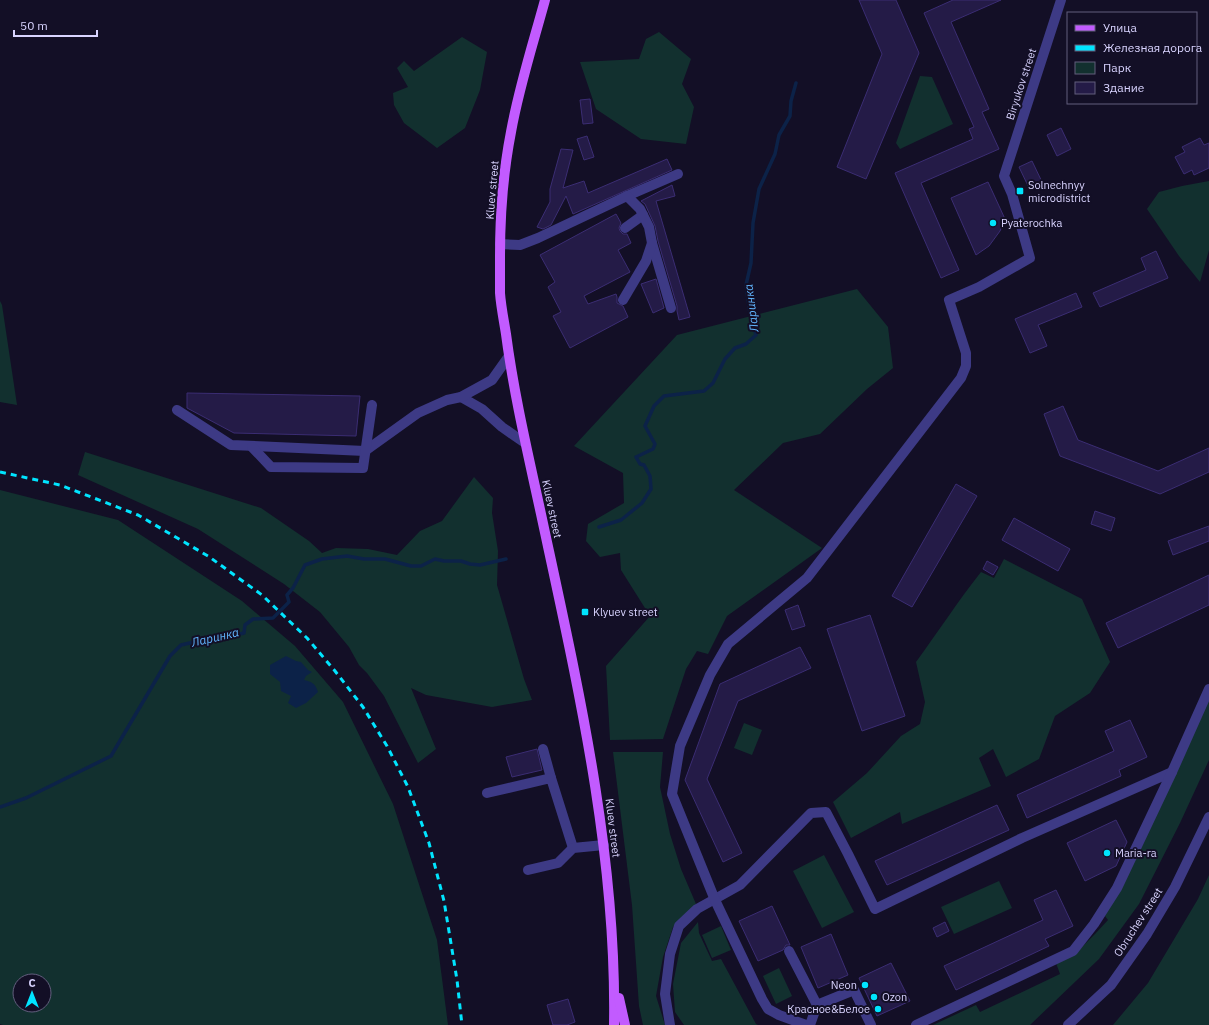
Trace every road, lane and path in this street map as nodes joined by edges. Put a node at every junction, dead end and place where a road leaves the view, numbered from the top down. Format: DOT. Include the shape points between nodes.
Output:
graph roads {
  1 [pos="545,0"];
  2 [pos="1061,0"];
  3 [pos="678,174"];
  4 [pos="627,196"];
  5 [pos="643,215"];
  6 [pos="625,228"];
  7 [pos="652,243"];
  8 [pos="500,244"];
  9 [pos="624,300"];
  10 [pos="671,308"];
  11 [pos="509,356"];
  12 [pos="461,397"];
  13 [pos="372,405"];
  14 [pos="177,410"];
  15 [pos="525,443"];
  16 [pos="252,447"];
  17 [pos="365,451"];
  18 [pos="1209,689"];
  19 [pos="543,749"];
  20 [pos="1172,772"];
  21 [pos="551,778"];
  22 [pos="486,793"];
  23 [pos="1209,818"];
  24 [pos="604,845"];
  25 [pos="573,848"];
  26 [pos="528,870"];
  27 [pos="715,900"];
  28 [pos="789,951"];
  29 [pos="615,979"];
  30 [pos="817,1005"];
  31 [pos="614,1025"];
  32 [pos="625,1025"];
  33 [pos="670,1025"];
  34 [pos="806,1025"];
  35 [pos="810,1025"];
  36 [pos="872,1025"];
  37 [pos="916,1025"];
  38 [pos="1068,1025"];
  1 -- 8 [label="main road, Kluev street" via="511,130 504,172"];
  2 -- 27 [label="street, Biryukov street" via="1004,176 1012,194 1030,258 949,300 966,353 966,366 961,378 807,578 728,644 710,675 680,746 672,794"];
  3 -- 4 [label="street"];
  4 -- 5 [label="street"];
  4 -- 8 [label="street" via="520,245"];
  5 -- 6 [label="street"];
  5 -- 7 [label="street" via="649,227"];
  7 -- 9 [label="street" via="646,261"];
  7 -- 10 [label="street"];
  8 -- 11 [label="main road, Kluev street" via="500,293"];
  11 -- 12 [label="street" via="492,380"];
  11 -- 15 [label="main road, Kluev street"];
  12 -- 15 [label="street" via="482,409"];
  12 -- 17 [label="street" via="447,400 418,413"];
  13 -- 17 [label="street"];
  14 -- 16 [label="street" via="231,445"];
  15 -- 24 [label="main road, Kluev street" via="574,674"];
  16 -- 17 [label="street"];
  16 -- 17 [label="street" via="271,467 363,468"];
  18 -- 20 [label="street"];
  19 -- 21 [label="street"];
  20 -- 27 [label="street" via="1022,838 875,909 826,812 811,813 740,885"];
  20 -- 37 [label="street" via="1117,888 1073,952"];
  21 -- 22 [label="street"];
  21 -- 25 [label="street"];
  23 -- 38 [label="street, Obruchev street" via="1175,887 1147,934 1111,985"];
  24 -- 25 [label="street"];
  24 -- 29 [label="main road, Kluev street"];
  25 -- 26 [label="street" via="558,863"];
  27 -- 33 [label="street" via="696,909 679,926 670,954 665,994"];
  27 -- 34 [label="street" via="768,1009"];
  28 -- 30 [label="street"];
  29 -- 31 [label="main road, Kluev street"];
  29 -- 32 [label="main road"];
  30 -- 35 [label="street"];
  30 -- 36 [label="street" via="854,990"];
}
